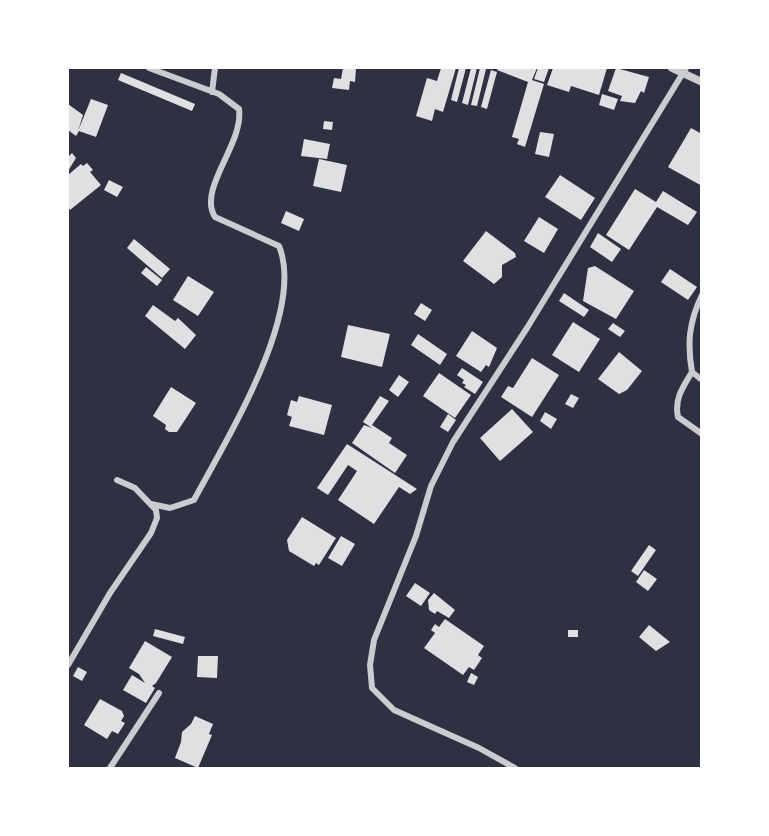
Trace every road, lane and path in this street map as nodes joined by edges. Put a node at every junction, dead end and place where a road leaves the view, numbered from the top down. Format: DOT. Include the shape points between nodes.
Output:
graph roads {
  1 [pos="149,68"];
  2 [pos="215,68"];
  3 [pos="672,68"];
  4 [pos="684,70"];
  5 [pos="702,82"];
  6 [pos="212,92"];
  7 [pos="702,296"];
  8 [pos="692,372"];
  9 [pos="702,380"];
  10 [pos="702,434"];
  11 [pos="117,480"];
  12 [pos="151,504"];
  13 [pos="68,665"];
  14 [pos="159,693"];
  15 [pos="110,768"];
  16 [pos="515,768"];
  1 -- 6 [label="street"];
  2 -- 6 [label="street"];
  3 -- 4 [label="street"];
  4 -- 5 [label="street"];
  4 -- 16 [label="street" via="528,328 453,442 431,486 416,536 374,640 372,688 394,710"];
  6 -- 12 [label="street" via="239,109 241,122 212,191 210,210 216,217 279,246 285,261 285,296 246,404 194,500 170,508"];
  7 -- 8 [label="street" via="692,317 688,340"];
  8 -- 9 [label="street"];
  8 -- 10 [label="street" via="676,409 678,417"];
  11 -- 12 [label="street" via="135,488"];
  12 -- 13 [label="street" via="157,518 151,533"];
  14 -- 15 [label="street"];
}
